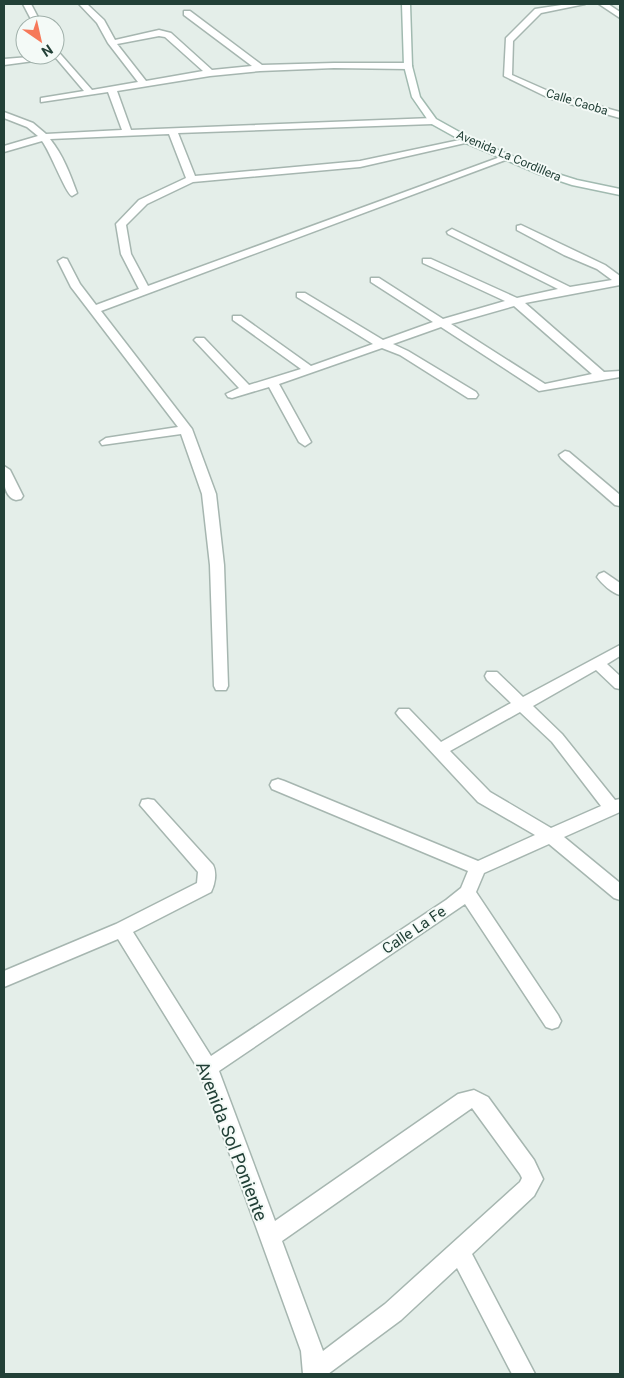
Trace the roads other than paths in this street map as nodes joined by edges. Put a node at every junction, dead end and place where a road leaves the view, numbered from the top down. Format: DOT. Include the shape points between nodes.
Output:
graph roads {
  1 [pos="83,4"];
  2 [pos="406,4"];
  3 [pos="581,4"];
  4 [pos="603,4"];
  5 [pos="187,13"];
  6 [pos="620,16"];
  7 [pos="112,42"];
  8 [pos="65,64"];
  9 [pos="408,66"];
  10 [pos="259,67"];
  11 [pos="210,73"];
  12 [pos="144,84"];
  13 [pos="112,90"];
  14 [pos="90,94"];
  15 [pos="44,100"];
  16 [pos="620,115"];
  17 [pos="4,116"];
  18 [pos="432,121"];
  19 [pos="127,132"];
  20 [pos="173,132"];
  21 [pos="46,137"];
  22 [pos="469,141"];
  23 [pos="4,149"];
  24 [pos="506,158"];
  25 [pos="191,179"];
  26 [pos="620,192"];
  27 [pos="72,193"];
  28 [pos="521,228"];
  29 [pos="452,232"];
  30 [pos="63,261"];
  31 [pos="427,261"];
  32 [pos="375,280"];
  33 [pos="620,281"];
  34 [pos="145,291"];
  35 [pos="570,291"];
  36 [pos="301,295"];
  37 [pos="518,303"];
  38 [pos="95,310"];
  39 [pos="237,318"];
  40 [pos="444,323"];
  41 [pos="200,340"];
  42 [pos="382,344"];
  43 [pos="310,370"];
  44 [pos="620,374"];
  45 [pos="601,376"];
  46 [pos="273,384"];
  47 [pos="246,390"];
  48 [pos="232,394"];
  49 [pos="472,394"];
  50 [pos="186,429"];
  51 [pos="106,442"];
  52 [pos="305,442"];
  53 [pos="565,455"];
  54 [pos="4,470"];
  55 [pos="16,496"];
  56 [pos="620,502"];
  57 [pos="604,577"];
  58 [pos="620,590"];
  59 [pos="620,650"];
  60 [pos="597,663"];
  61 [pos="492,676"];
  62 [pos="620,684"];
  63 [pos="221,686"];
  64 [pos="522,705"];
  65 [pos="404,713"];
  66 [pos="438,751"];
  67 [pos="278,785"];
  68 [pos="148,804"];
  69 [pos="616,807"];
  70 [pos="552,837"];
  71 [pos="478,868"];
  72 [pos="467,893"];
  73 [pos="620,893"];
  74 [pos="122,929"];
  75 [pos="4,979"];
  76 [pos="552,1021"];
  77 [pos="208,1068"];
  78 [pos="270,1237"];
  79 [pos="459,1251"];
  80 [pos="314,1372"];
  81 [pos="524,1374"];
  1 -- 7 [label="street" via="101,22"];
  2 -- 9 [label="street, Avenida La Cordillera"];
  3 -- 16 [label="street, Calle Caoba" via="535,9 510,40 508,76 552,96"];
  4 -- 6 [label="street"];
  5 -- 10 [label="street"];
  7 -- 11 [label="street" via="168,35"];
  7 -- 12 [label="street"];
  8 -- 14 [label="street"];
  9 -- 10 [label="street"];
  9 -- 18 [label="street, Avenida La Cordillera" via="416,97"];
  10 -- 11 [label="street"];
  11 -- 12 [label="street"];
  12 -- 13 [label="street"];
  13 -- 14 [label="street"];
  13 -- 19 [label="street"];
  14 -- 15 [label="street"];
  17 -- 21 [label="street" via="29,123"];
  18 -- 20 [label="street"];
  18 -- 22 [label="street, Avenida La Cordillera"];
  19 -- 20 [label="street"];
  19 -- 21 [label="street"];
  20 -- 25 [label="street"];
  21 -- 23 [label="street"];
  21 -- 27 [label="street" via="60,161"];
  22 -- 24 [label="street, Avenida La Cordillera"];
  22 -- 25 [label="street" via="360,164"];
  24 -- 26 [label="street, Avenida La Cordillera" via="575,183"];
  24 -- 34 [label="street"];
  25 -- 34 [label="street" via="143,202 121,224 126,254"];
  28 -- 33 [label="street" via="601,267"];
  29 -- 35 [label="street"];
  30 -- 38 [label="street" via="75,285"];
  31 -- 37 [label="street"];
  32 -- 40 [label="street"];
  33 -- 35 [label="street"];
  34 -- 38 [label="street"];
  35 -- 37 [label="street"];
  36 -- 42 [label="street"];
  37 -- 40 [label="street"];
  37 -- 45 [label="street"];
  38 -- 50 [label="street"];
  39 -- 43 [label="street"];
  40 -- 42 [label="street"];
  40 -- 45 [label="street" via="543,388"];
  41 -- 47 [label="street"];
  42 -- 43 [label="street"];
  42 -- 49 [label="street" via="404,353"];
  43 -- 46 [label="street"];
  44 -- 45 [label="street"];
  46 -- 47 [label="street"];
  46 -- 52 [label="street"];
  47 -- 48 [label="street"];
  50 -- 51 [label="street"];
  50 -- 63 [label="street" via="209,494 217,565"];
  53 -- 56 [label="street"];
  54 -- 55 [label="street"];
  57 -- 58 [label="street"];
  59 -- 60 [label="street"];
  60 -- 62 [label="street"];
  60 -- 64 [label="street"];
  61 -- 64 [label="street"];
  64 -- 66 [label="street"];
  64 -- 69 [label="street" via="557,738"];
  65 -- 66 [label="street"];
  66 -- 70 [label="street" via="484,797"];
  67 -- 71 [label="street"];
  68 -- 74 [label="street" via="207,870 205,887"];
  69 -- 70 [label="street"];
  70 -- 71 [label="street"];
  70 -- 73 [label="street"];
  71 -- 72 [label="street"];
  72 -- 76 [label="street"];
  72 -- 77 [label="street, Calle La Fe"];
  74 -- 75 [label="street"];
  74 -- 77 [label="street, Avenida Sol Poniente"];
  77 -- 78 [label="street, Avenida Sol Poniente"];
  78 -- 79 [label="street" via="465,1100 474,1099 481,1103 533,1179 527,1189"];
  78 -- 80 [label="street, Avenida Sol Poniente" via="312,1351"];
  79 -- 80 [label="street" via="393,1312"];
  79 -- 81 [label="street"];
}
